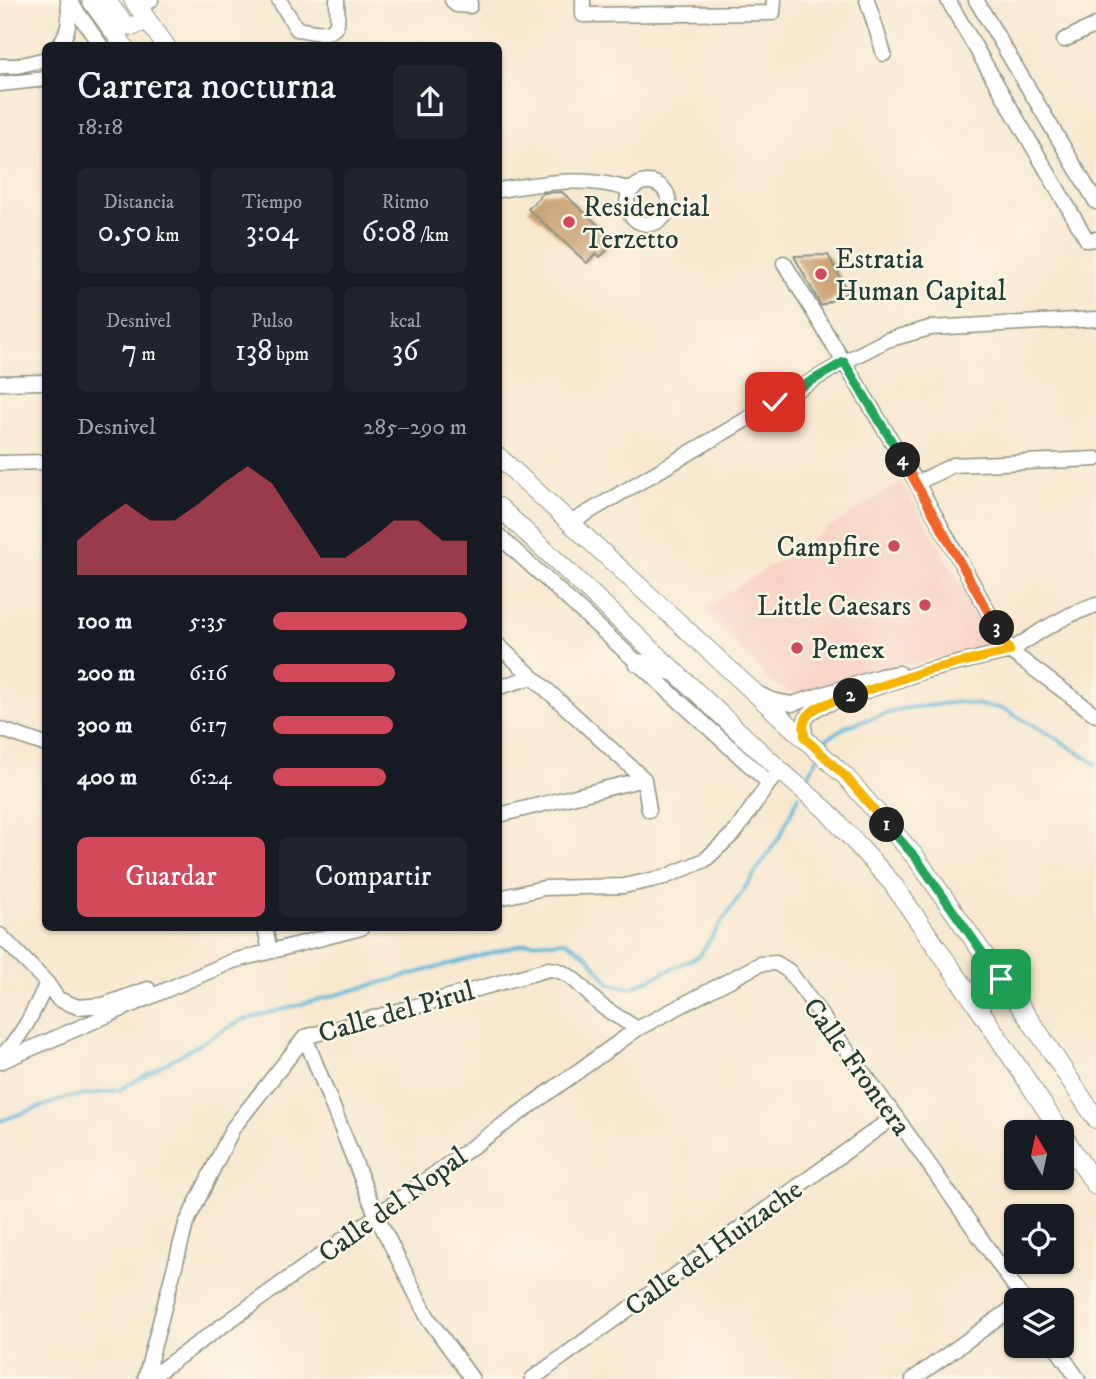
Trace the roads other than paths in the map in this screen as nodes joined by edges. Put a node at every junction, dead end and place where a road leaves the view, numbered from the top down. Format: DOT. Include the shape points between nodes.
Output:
graph roads {
  1 [pos="68,0"];
  2 [pos="91,0"];
  3 [pos="106,0"];
  4 [pos="278,0"];
  5 [pos="337,0"];
  6 [pos="452,0"];
  7 [pos="470,0"];
  8 [pos="583,0"];
  9 [pos="774,0"];
  10 [pos="867,0"];
  11 [pos="948,0"];
  12 [pos="976,0"];
  13 [pos="143,7"];
  14 [pos="1096,25"];
  15 [pos="1064,40"];
  16 [pos="61,42"];
  17 [pos="98,42"];
  18 [pos="121,42"];
  19 [pos="164,42"];
  20 [pos="884,54"];
  21 [pos="42,60"];
  22 [pos="0,66"];
  23 [pos="42,79"];
  24 [pos="0,84"];
  25 [pos="502,190"];
  26 [pos="631,190"];
  27 [pos="1096,202"];
  28 [pos="1096,239"];
  29 [pos="784,263"];
  30 [pos="1096,319"];
  31 [pos="844,362"];
  32 [pos="42,382"];
  33 [pos="0,383"];
  34 [pos="42,391"];
  35 [pos="0,393"];
  36 [pos="1096,459"];
  37 [pos="502,460"];
  38 [pos="42,462"];
  39 [pos="0,463"];
  40 [pos="917,483"];
  41 [pos="502,510"];
  42 [pos="570,523"];
  43 [pos="502,542"];
  44 [pos="1096,605"];
  45 [pos="502,649"];
  46 [pos="1010,651"];
  47 [pos="638,663"];
  48 [pos="675,671"];
  49 [pos="925,671"];
  50 [pos="533,677"];
  51 [pos="502,686"];
  52 [pos="752,691"];
  53 [pos="1096,715"];
  54 [pos="0,729"];
  55 [pos="805,738"];
  56 [pos="42,744"];
  57 [pos="782,778"];
  58 [pos="644,779"];
  59 [pos="649,810"];
  60 [pos="502,814"];
  61 [pos="502,897"];
  62 [pos="266,931"];
  63 [pos="349,931"];
  64 [pos="0,935"];
  65 [pos="270,951"];
  66 [pos="196,977"];
  67 [pos="47,983"];
  68 [pos="637,1029"];
  69 [pos="305,1037"];
  70 [pos="0,1057"];
  71 [pos="0,1062"];
  72 [pos="895,1115"];
  73 [pos="1096,1119"];
  74 [pos="1053,1120"];
  75 [pos="1074,1152"];
  76 [pos="1096,1186"];
  77 [pos="376,1215"];
  78 [pos="1016,1288"];
  79 [pos="1004,1314"];
  80 [pos="1064,1358"];
  81 [pos="146,1379"];
  82 [pos="472,1379"];
  83 [pos="532,1379"];
  84 [pos="913,1379"];
  85 [pos="1079,1379"];
  1 -- 16 [label="street" via="71,18"];
  1 -- 17 [label="street"];
  2 -- 18 [label="main road"];
  3 -- 13 [label="main road" via="125,25 134,26"];
  4 -- 5 [label="street" via="297,29 327,33 337,24"];
  6 -- 7 [label="street" via="470,6"];
  8 -- 9 [label="street" via="583,15 773,13"];
  10 -- 20 [label="street"];
  11 -- 28 [label="street" via="1087,240"];
  12 -- 27 [label="street"];
  13 -- 19 [label="main road"];
  14 -- 15 [label="street"];
  21 -- 22 [label="street"];
  23 -- 24 [label="street"];
  25 -- 26 [label="street" via="584,181"];
  29 -- 31 [label="street"];
  30 -- 31 [label="street" via="930,328 887,340"];
  31 -- 40 [label="street"];
  31 -- 42 [label="street"];
  32 -- 33 [label="street"];
  34 -- 35 [label="street"];
  36 -- 40 [label="street" via="953,465"];
  37 -- 42 [label="main road"];
  38 -- 39 [label="street"];
  40 -- 46 [label="street"];
  41 -- 48 [label="main road"];
  42 -- 52 [label="main road"];
  43 -- 47 [label="street"];
  44 -- 46 [label="street"];
  45 -- 50 [label="street"];
  46 -- 49 [label="street"];
  46 -- 53 [label="street"];
  47 -- 48 [label="main road"];
  47 -- 57 [label="street"];
  48 -- 57 [label="main road"];
  49 -- 52 [label="street" via="881,676 792,704"];
  49 -- 55 [label="street" via="819,707 803,724"];
  50 -- 51 [label="street"];
  50 -- 58 [label="street"];
  52 -- 55 [label="main road"];
  54 -- 56 [label="street"];
  55 -- 73 [label="main road" via="846,777 917,859"];
  57 -- 61 [label="street" via="705,860 665,877 624,886 544,888"];
  57 -- 74 [label="main road" via="826,810 892,883"];
  58 -- 59 [label="street"];
  58 -- 60 [label="street"];
  62 -- 65 [label="street"];
  63 -- 65 [label="street"];
  64 -- 67 [label="street"];
  65 -- 66 [label="street"];
  66 -- 67 [label="street" via="103,1005 78,1007 58,999"];
  66 -- 71 [label="street"];
  67 -- 70 [label="street" via="22,1033"];
  68 -- 69 [label="street, Calle del Pirul" via="602,1006 567,974 549,969"];
  68 -- 72 [label="street, Calle Frontera" via="760,964 776,964 789,971"];
  68 -- 77 [label="street, Calle del Nopal"];
  69 -- 77 [label="street"];
  69 -- 81 [label="street, Calle del Pirul" via="233,1128 186,1224"];
  72 -- 78 [label="street, Calle Frontera"];
  72 -- 83 [label="street, Calle del Huizache"];
  75 -- 76 [label="main road"];
  77 -- 81 [label="street, Calle del Nopal"];
  77 -- 82 [label="street" via="428,1318"];
  79 -- 84 [label="street"];
  80 -- 85 [label="street"];
}
